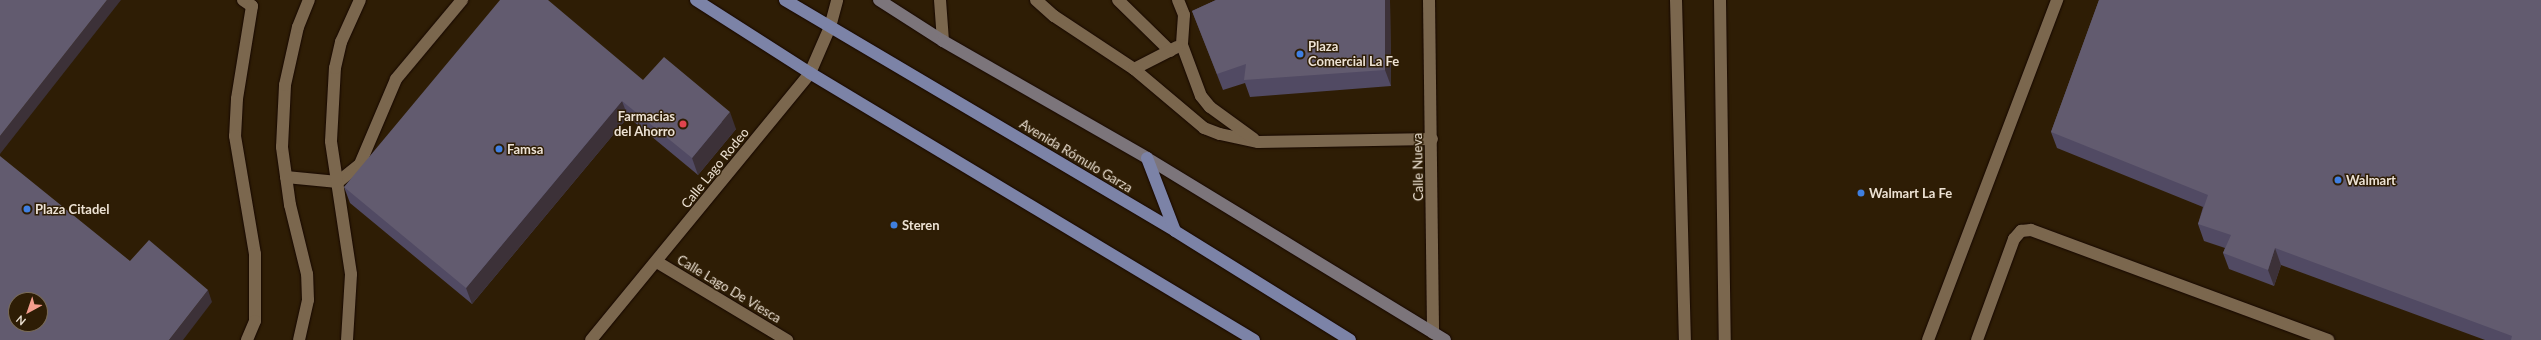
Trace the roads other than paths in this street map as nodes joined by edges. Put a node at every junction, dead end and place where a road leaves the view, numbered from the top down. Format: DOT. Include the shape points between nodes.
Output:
graph roads {
  1 [pos="243,0"];
  2 [pos="309,0"];
  3 [pos="360,0"];
  4 [pos="462,0"];
  5 [pos="696,0"];
  6 [pos="785,0"];
  7 [pos="836,0"];
  8 [pos="879,0"];
  9 [pos="940,0"];
  10 [pos="1036,0"];
  11 [pos="1118,0"];
  12 [pos="1178,0"];
  13 [pos="1429,0"];
  14 [pos="1676,0"];
  15 [pos="1720,0"];
  16 [pos="2057,0"];
  17 [pos="830,27"];
  18 [pos="943,41"];
  19 [pos="1182,45"];
  20 [pos="1170,51"];
  21 [pos="1134,69"];
  22 [pos="810,73"];
  23 [pos="1432,139"];
  24 [pos="1258,142"];
  25 [pos="1146,158"];
  26 [pos="286,177"];
  27 [pos="338,182"];
  28 [pos="1175,231"];
  29 [pos="657,262"];
  30 [pos="1433,333"];
  31 [pos="247,340"];
  32 [pos="299,340"];
  33 [pos="347,340"];
  34 [pos="591,340"];
  35 [pos="787,340"];
  36 [pos="1254,340"];
  37 [pos="1350,340"];
  38 [pos="1445,340"];
  39 [pos="1685,340"];
  40 [pos="1726,340"];
  41 [pos="1928,340"];
  42 [pos="1977,340"];
  43 [pos="2328,340"];
  1 -- 31 [label="street" via="252,6 237,99 235,136 256,254 254,321"];
  2 -- 26 [label="street" via="298,26 285,85 282,147"];
  3 -- 27 [label="street" via="341,42 335,68 331,140"];
  4 -- 27 [label="street" via="396,79 360,164"];
  5 -- 22 [label="main road"];
  6 -- 17 [label="main road, Avenida Rómulo Garza"];
  7 -- 17 [label="street, Calle Lago Rodeo"];
  8 -- 18 [label="street"];
  9 -- 18 [label="street"];
  10 -- 21 [label="street" via="1054,16"];
  11 -- 20 [label="street"];
  12 -- 19 [label="street" via="1184,15"];
  13 -- 23 [label="street, Calle Nueva"];
  14 -- 39 [label="street"];
  15 -- 40 [label="street"];
  16 -- 41 [label="street"];
  17 -- 22 [label="street, Calle Lago Rodeo"];
  17 -- 28 [label="main road, Avenida Rómulo Garza"];
  18 -- 25 [label="street"];
  19 -- 20 [label="street"];
  19 -- 24 [label="street" via="1201,96 1210,107"];
  20 -- 21 [label="street"];
  21 -- 24 [label="street" via="1204,128"];
  22 -- 29 [label="street, Calle Lago Rodeo"];
  22 -- 36 [label="main road"];
  23 -- 24 [label="street"];
  23 -- 30 [label="street, Calle Nueva"];
  25 -- 28 [label="main road"];
  25 -- 30 [label="street"];
  26 -- 27 [label="street"];
  26 -- 32 [label="street" via="307,274 308,300"];
  27 -- 33 [label="street" via="351,274"];
  28 -- 37 [label="main road, Avenida Rómulo Garza"];
  29 -- 34 [label="street, Calle Lago Rodeo"];
  29 -- 35 [label="street, Calle Lago De Viesca"];
  30 -- 38 [label="street"];
  42 -- 43 [label="street" via="2014,239 2021,231 2031,230"];
}
